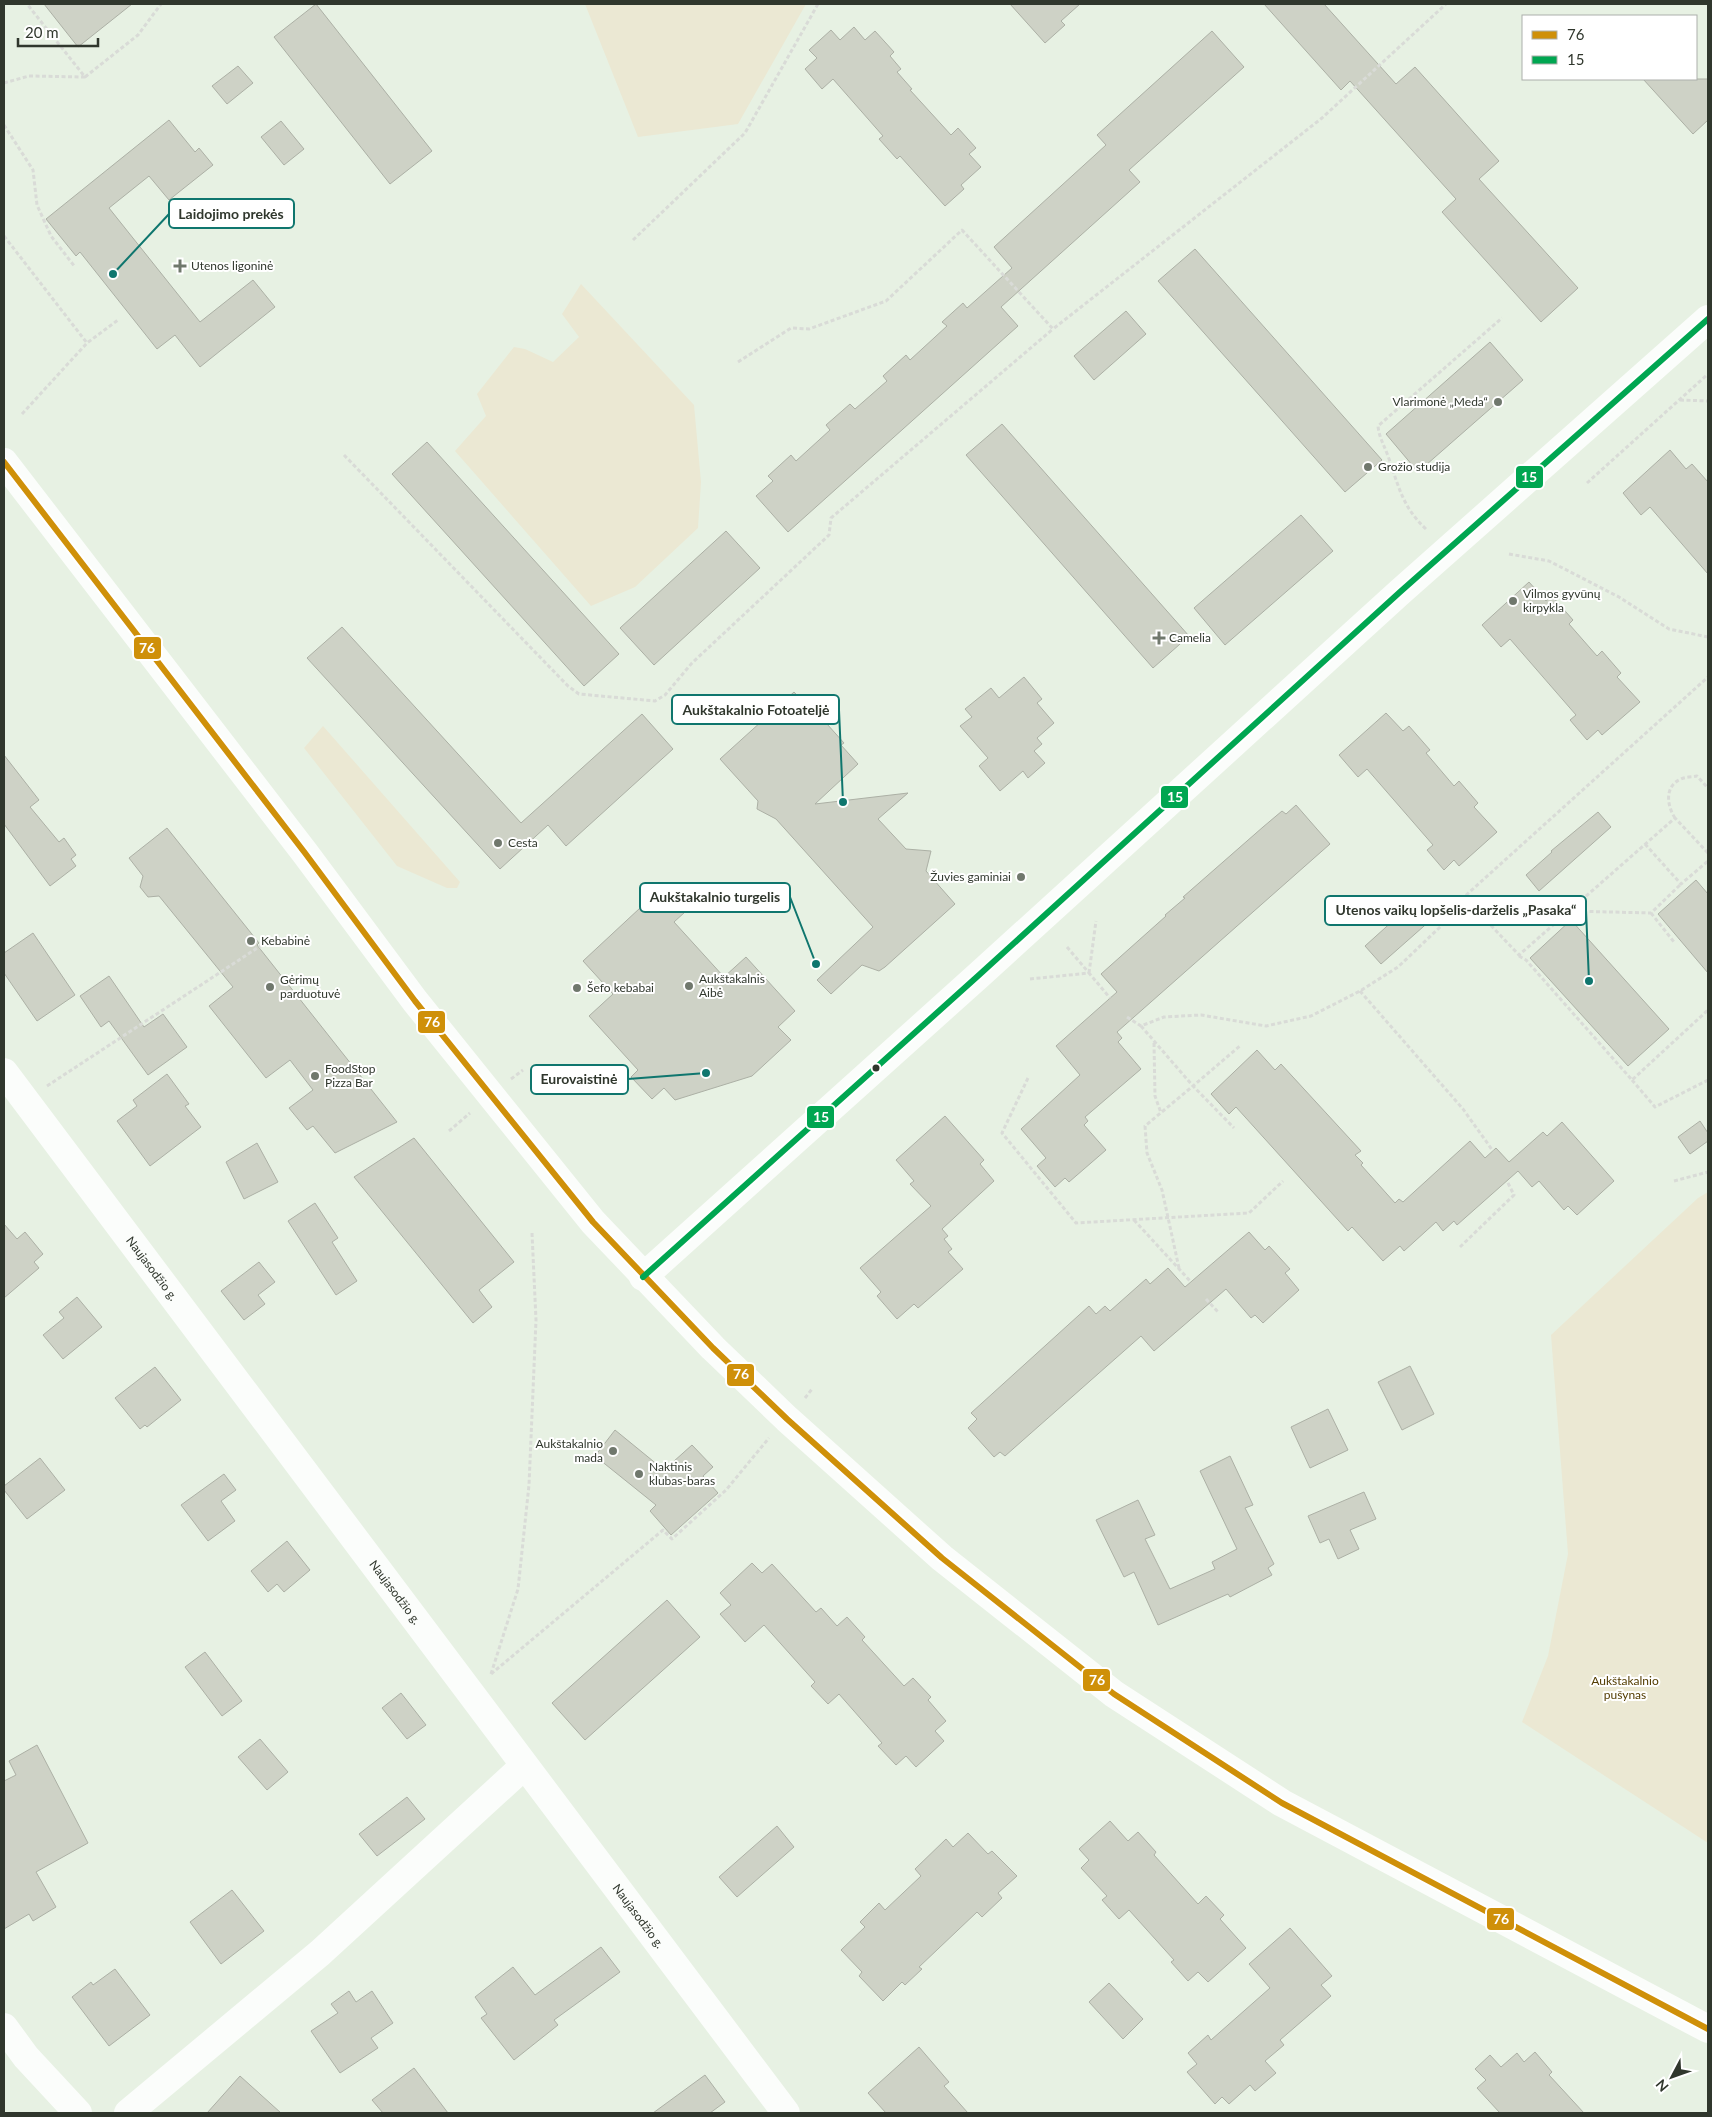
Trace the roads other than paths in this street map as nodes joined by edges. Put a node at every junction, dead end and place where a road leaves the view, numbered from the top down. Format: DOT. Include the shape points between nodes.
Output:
graph roads {
  1 [pos="1708,319"];
  2 [pos="4,462"];
  3 [pos="4,1072"];
  4 [pos="643,1277"];
  5 [pos="524,1766"];
  6 [pos="4,2027"];
  7 [pos="1708,2029"];
  8 [pos="78,2113"];
  9 [pos="128,2113"];
  10 [pos="786,2113"];
  1 -- 4 [label="street" via="1400,592"];
  2 -- 4 [label="street" via="421,1008 593,1222"];
  3 -- 5 [label="street, Naujasodžio g."];
  4 -- 7 [label="street" via="787,1419 942,1558 1114,1694 1282,1803"];
  5 -- 9 [label="street" via="320,1953"];
  5 -- 10 [label="street, Naujasodžio g."];
  6 -- 8 [label="street" via="26,2057"];
}
